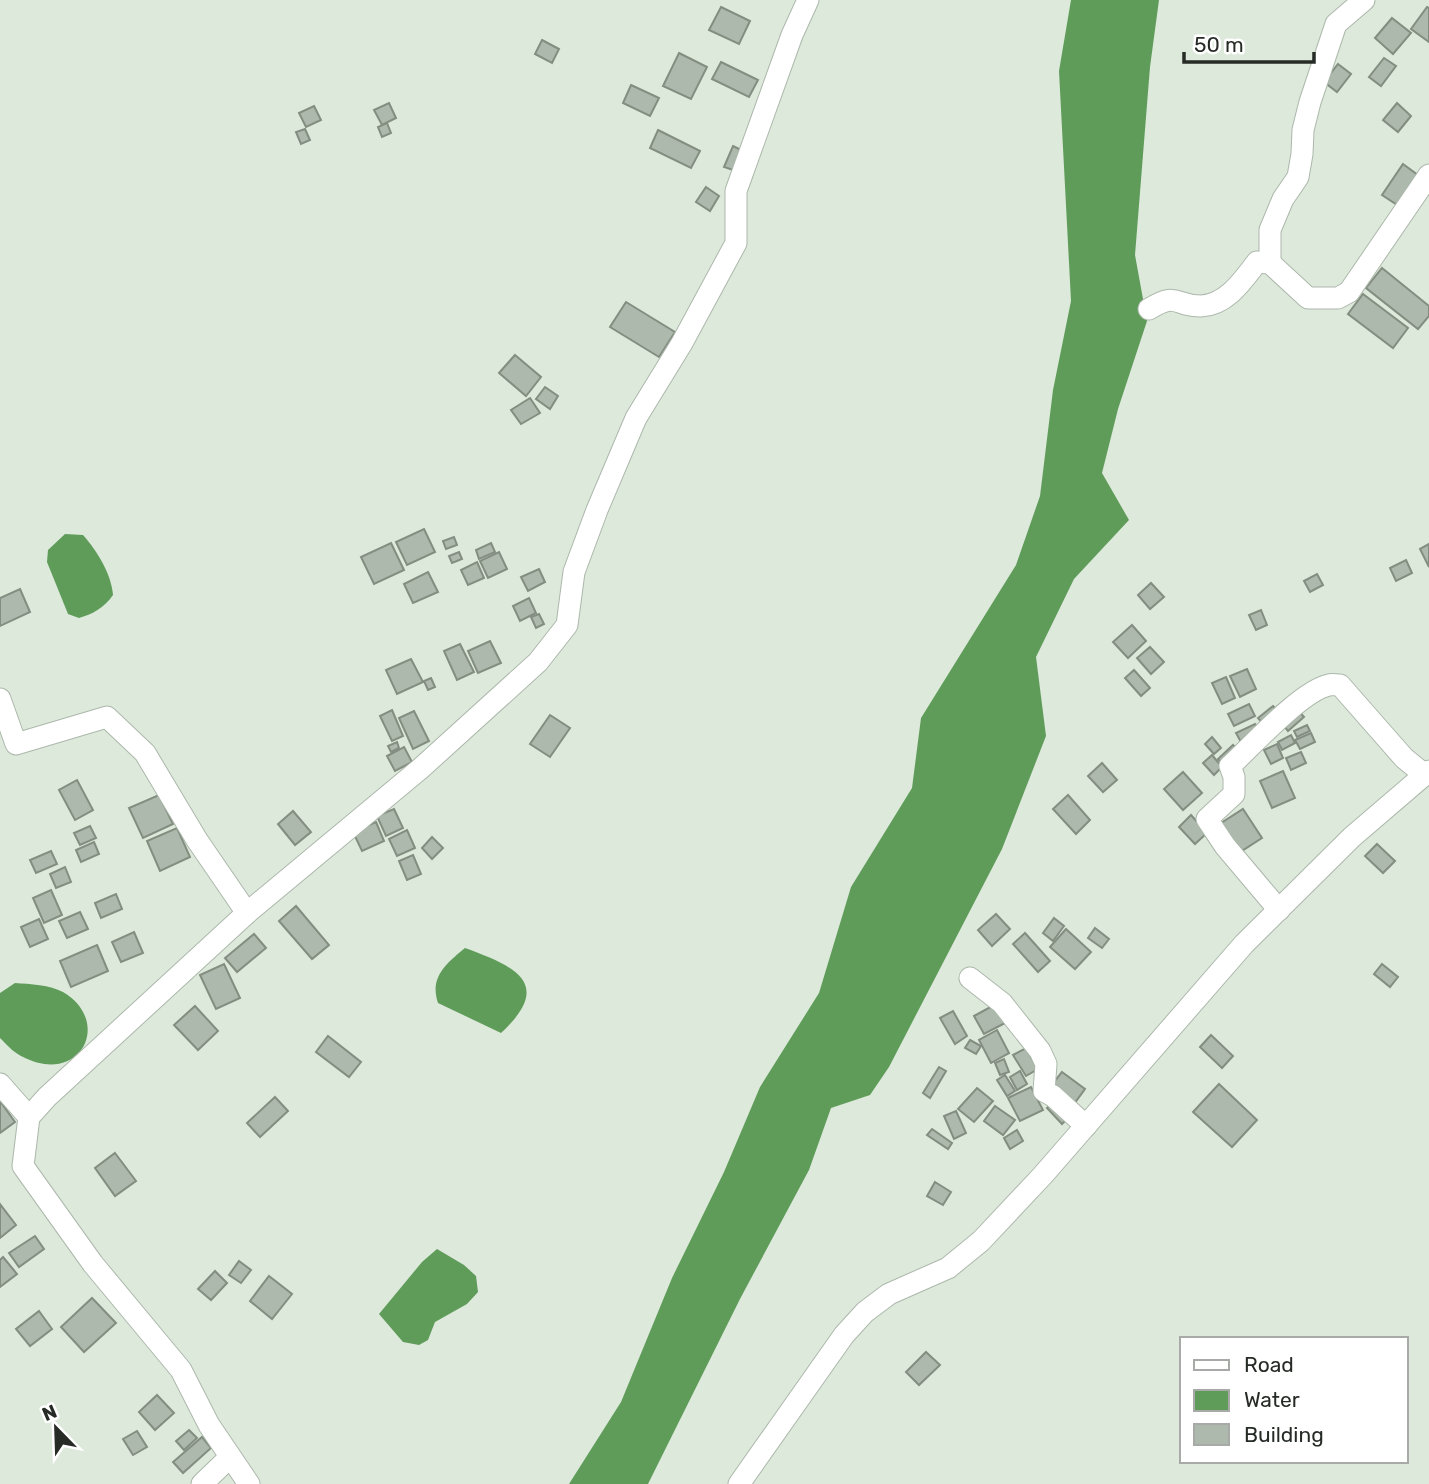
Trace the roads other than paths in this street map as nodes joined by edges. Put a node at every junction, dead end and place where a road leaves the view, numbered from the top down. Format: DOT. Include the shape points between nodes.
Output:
graph roads {
  1 [pos="808,0"];
  2 [pos="1364,0"];
  3 [pos="1429,175"];
  4 [pos="1270,263"];
  5 [pos="1149,310"];
  6 [pos="0,699"];
  7 [pos="1427,773"];
  8 [pos="1279,910"];
  9 [pos="247,913"];
  10 [pos="970,978"];
  11 [pos="0,1084"];
  12 [pos="29,1117"];
  13 [pos="1086,1126"];
  14 [pos="230,1457"];
  15 [pos="202,1484"];
  16 [pos="249,1484"];
  17 [pos="739,1484"];
  1 -- 9 [label="street" via="736,191 736,243 636,418 575,572 566,625 538,663 420,769"];
  2 -- 4 [label="street" via="1336,24 1310,102 1297,177 1270,230"];
  3 -- 4 [label="street" via="1349,292 1338,298 1308,298"];
  4 -- 5 [label="street" via="1257,262 1219,302 1202,306 1164,299"];
  6 -- 9 [label="street" via="16,744 107,717 145,753"];
  7 -- 8 [label="street" via="1352,837"];
  7 -- 8 [label="street" via="1404,758 1340,685 1329,685 1306,697 1275,723 1230,766 1234,794 1207,819"];
  8 -- 13 [label="street"];
  9 -- 12 [label="street"];
  10 -- 13 [label="street" via="1002,1003 1040,1051 1046,1064 1044,1091"];
  11 -- 12 [label="street"];
  12 -- 14 [label="street" via="23,1166 93,1264 181,1370"];
  13 -- 17 [label="street" via="981,1241 948,1268 889,1294 865,1312"];
  14 -- 15 [label="street"];
  14 -- 16 [label="street"];
}
